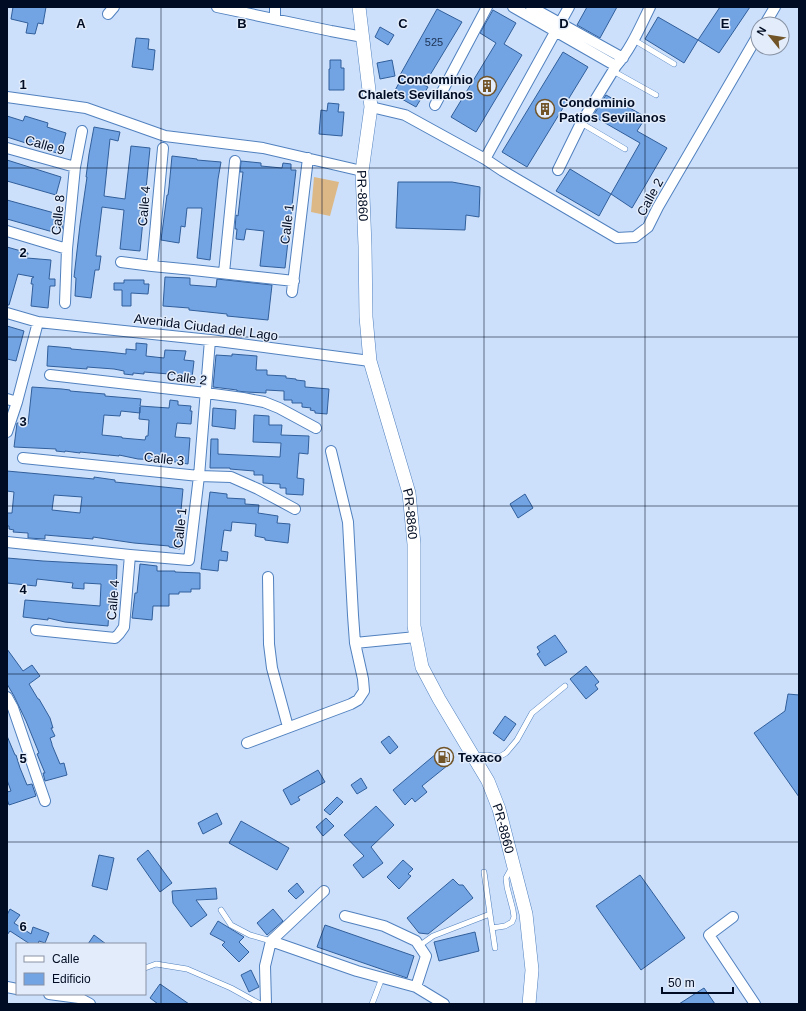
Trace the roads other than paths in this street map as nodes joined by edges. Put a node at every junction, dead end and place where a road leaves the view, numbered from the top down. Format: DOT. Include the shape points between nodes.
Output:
graph roads {
  1 [pos="216,7"];
  2 [pos="275,7"];
  3 [pos="359,7"];
  4 [pos="487,7"];
  5 [pos="513,7"];
  6 [pos="531,7"];
  7 [pos="569,7"];
  8 [pos="650,7"];
  9 [pos="775,7"];
  10 [pos="770,16"];
  11 [pos="275,19"];
  12 [pos="558,27"];
  13 [pos="363,37"];
  14 [pos="634,40"];
  15 [pos="750,49"];
  16 [pos="674,64"];
  17 [pos="618,65"];
  18 [pos="656,95"];
  19 [pos="7,96"];
  20 [pos="435,105"];
  21 [pos="371,107"];
  22 [pos="581,123"];
  23 [pos="82,131"];
  24 [pos="7,148"];
  25 [pos="163,148"];
  26 [pos="624,149"];
  27 [pos="308,158"];
  28 [pos="485,159"];
  29 [pos="235,161"];
  30 [pos="75,167"];
  31 [pos="558,170"];
  32 [pos="362,171"];
  33 [pos="7,231"];
  34 [pos="67,249"];
  35 [pos="122,262"];
  36 [pos="152,266"];
  37 [pos="224,273"];
  38 [pos="294,280"];
  39 [pos="292,292"];
  40 [pos="65,303"];
  41 [pos="7,313"];
  42 [pos="38,322"];
  43 [pos="210,340"];
  44 [pos="370,361"];
  45 [pos="50,375"];
  46 [pos="206,393"];
  47 [pos="12,400"];
  48 [pos="316,428"];
  49 [pos="7,432"];
  50 [pos="331,451"];
  51 [pos="23,458"];
  52 [pos="199,476"];
  53 [pos="295,509"];
  54 [pos="7,542"];
  55 [pos="130,555"];
  56 [pos="268,577"];
  57 [pos="36,630"];
  58 [pos="416,637"];
  59 [pos="355,643"];
  60 [pos="565,686"];
  61 [pos="7,697"];
  62 [pos="288,727"];
  63 [pos="247,743"];
  64 [pos="473,756"];
  65 [pos="45,800"];
  66 [pos="513,864"];
  67 [pos="484,872"];
  68 [pos="324,891"];
  69 [pos="221,910"];
  70 [pos="490,914"];
  71 [pos="345,916"];
  72 [pos="733,918"];
  73 [pos="492,928"];
  74 [pos="271,941"];
  75 [pos="419,946"];
  76 [pos="495,948"];
  77 [pos="146,968"];
  78 [pos="382,978"];
  79 [pos="416,987"];
  80 [pos="56,995"];
  81 [pos="90,1004"];
  82 [pos="260,1004"];
  83 [pos="266,1004"];
  84 [pos="372,1004"];
  85 [pos="444,1004"];
  86 [pos="529,1004"];
  87 [pos="755,1004"];
  1 -- 11 [label="street"];
  2 -- 11 [label="street"];
  3 -- 13 [label="street, PR-8860 / PR-8860"];
  4 -- 20 [label="street"];
  5 -- 12 [label="street"];
  6 -- 12 [label="street"];
  7 -- 12 [label="street"];
  8 -- 14 [label="street"];
  9 -- 10 [label="street"];
  11 -- 13 [label="street"];
  12 -- 17 [label="street"];
  12 -- 28 [label="street"];
  13 -- 21 [label="street, PR-8860 / PR-8860"];
  14 -- 16 [label="lane"];
  14 -- 17 [label="street"];
  15 -- 28 [label="street, Calle 2" via="648,228 635,237 618,238"];
  17 -- 18 [label="lane"];
  17 -- 22 [label="street"];
  19 -- 27 [label="street" via="86,108 165,136 263,148"];
  21 -- 28 [label="street, Calle 2" via="405,115"];
  21 -- 32 [label="street, PR-8860 / PR-8860"];
  22 -- 26 [label="lane"];
  22 -- 31 [label="street"];
  23 -- 30 [label="street, Calle 8"];
  24 -- 30 [label="street, Calle 9"];
  25 -- 36 [label="street, Calle 4"];
  27 -- 32 [label="street"];
  27 -- 38 [label="street, Calle 1"];
  29 -- 37 [label="street"];
  30 -- 34 [label="street, Calle 8"];
  32 -- 44 [label="street, PR-8860 / PR-8860" via="366,317"];
  33 -- 34 [label="street"];
  34 -- 40 [label="street, Calle 8"];
  35 -- 36 [label="street"];
  36 -- 37 [label="street"];
  37 -- 38 [label="street"];
  38 -- 39 [label="street, Calle 1"];
  41 -- 42 [label="street, Avenida Ciudad del Lago"];
  42 -- 43 [label="street, Avenida Ciudad del Lago"];
  42 -- 47 [label="street"];
  43 -- 44 [label="street, Avenida Ciudad del Lago"];
  43 -- 46 [label="street, Calle 1"];
  44 -- 58 [label="street, PR-8860 / PR-8860" via="410,493"];
  45 -- 46 [label="street, Calle 2"];
  46 -- 48 [label="street, Calle 2" via="264,402"];
  46 -- 52 [label="street, Calle 1"];
  47 -- 49 [label="street"];
  50 -- 59 [label="street" via="348,522"];
  51 -- 52 [label="street, Calle 3"];
  52 -- 53 [label="street, Calle 3" via="231,477"];
  52 -- 55 [label="street, Calle 1" via="189,560"];
  54 -- 55 [label="street, Calle 1"];
  55 -- 57 [label="street, Calle 4" via="124,627 115,638"];
  56 -- 62 [label="street" via="272,668"];
  58 -- 59 [label="street"];
  58 -- 64 [label="street, PR-8860 / PR-8860" via="422,667"];
  59 -- 62 [label="street" via="364,691 358,700"];
  60 -- 64 [label="lane" via="532,713 517,740 506,753 499,757"];
  61 -- 65 [label="street"];
  62 -- 63 [label="street"];
  64 -- 66 [label="street, PR-8860 / PR-8860" via="488,781 499,809"];
  66 -- 73 [label="lane" via="506,878 514,917 512,922"];
  66 -- 86 [label="street, PR-8860 / PR-8860" via="526,914 532,970"];
  67 -- 70 [label="lane"];
  68 -- 74 [label="street"];
  69 -- 74 [label="lane" via="231,926"];
  70 -- 73 [label="lane"];
  70 -- 75 [label="lane" via="433,936"];
  71 -- 75 [label="street" via="384,926 416,941"];
  72 -- 87 [label="street" via="709,935"];
  73 -- 76 [label="lane"];
  74 -- 78 [label="street"];
  74 -- 83 [label="street" via="265,966"];
  75 -- 79 [label="street" via="426,956"];
  77 -- 82 [label="lane" via="156,964 188,969"];
  78 -- 79 [label="street"];
  78 -- 84 [label="lane"];
  79 -- 85 [label="street"];
  80 -- 81 [label="street" via="79,998"];
}
